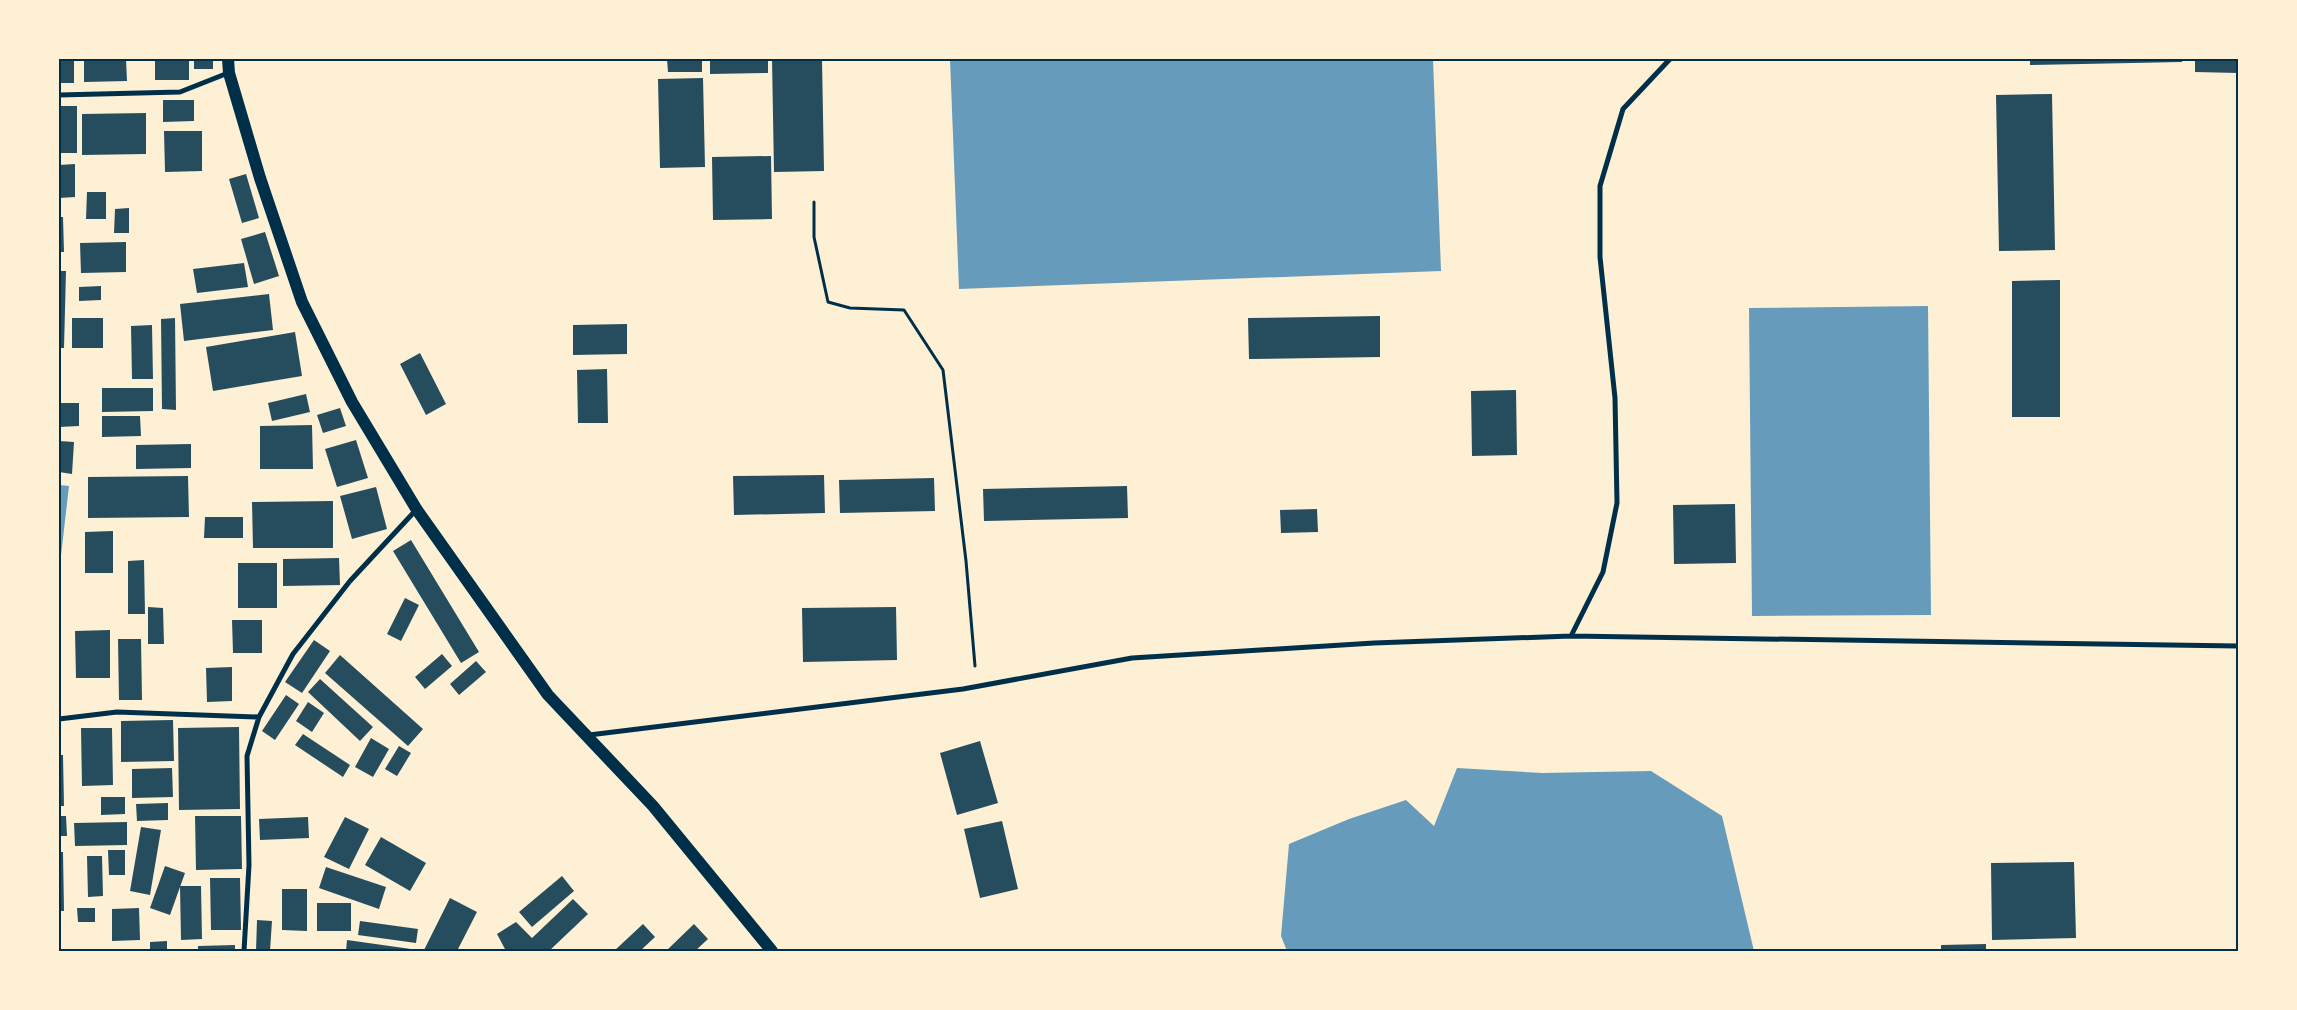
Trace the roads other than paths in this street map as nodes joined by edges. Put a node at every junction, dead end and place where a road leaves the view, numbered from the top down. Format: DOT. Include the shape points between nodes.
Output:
graph roads {
  1 [pos="228,59"];
  2 [pos="1670,59"];
  3 [pos="228,73"];
  4 [pos="59,95"];
  5 [pos="416,510"];
  6 [pos="1571,636"];
  7 [pos="2238,646"];
  8 [pos="258,717"];
  9 [pos="59,719"];
  10 [pos="586,736"];
  11 [pos="244,951"];
  12 [pos="772,951"];
  1 -- 3 [label="main road"];
  2 -- 6 [label="street" via="1623,109 1600,186 1600,257 1615,398 1617,503 1603,572"];
  3 -- 4 [label="street" via="180,92"];
  3 -- 5 [label="main road" via="302,302 352,402"];
  5 -- 8 [label="street" via="350,581 293,654"];
  5 -- 10 [label="main road" via="548,695"];
  6 -- 7 [label="street"];
  6 -- 10 [label="street" via="1374,643 1132,658 977,686"];
  8 -- 9 [label="street" via="117,712"];
  8 -- 11 [label="street" via="247,756 249,865"];
  10 -- 12 [label="main road" via="653,806"];
}
